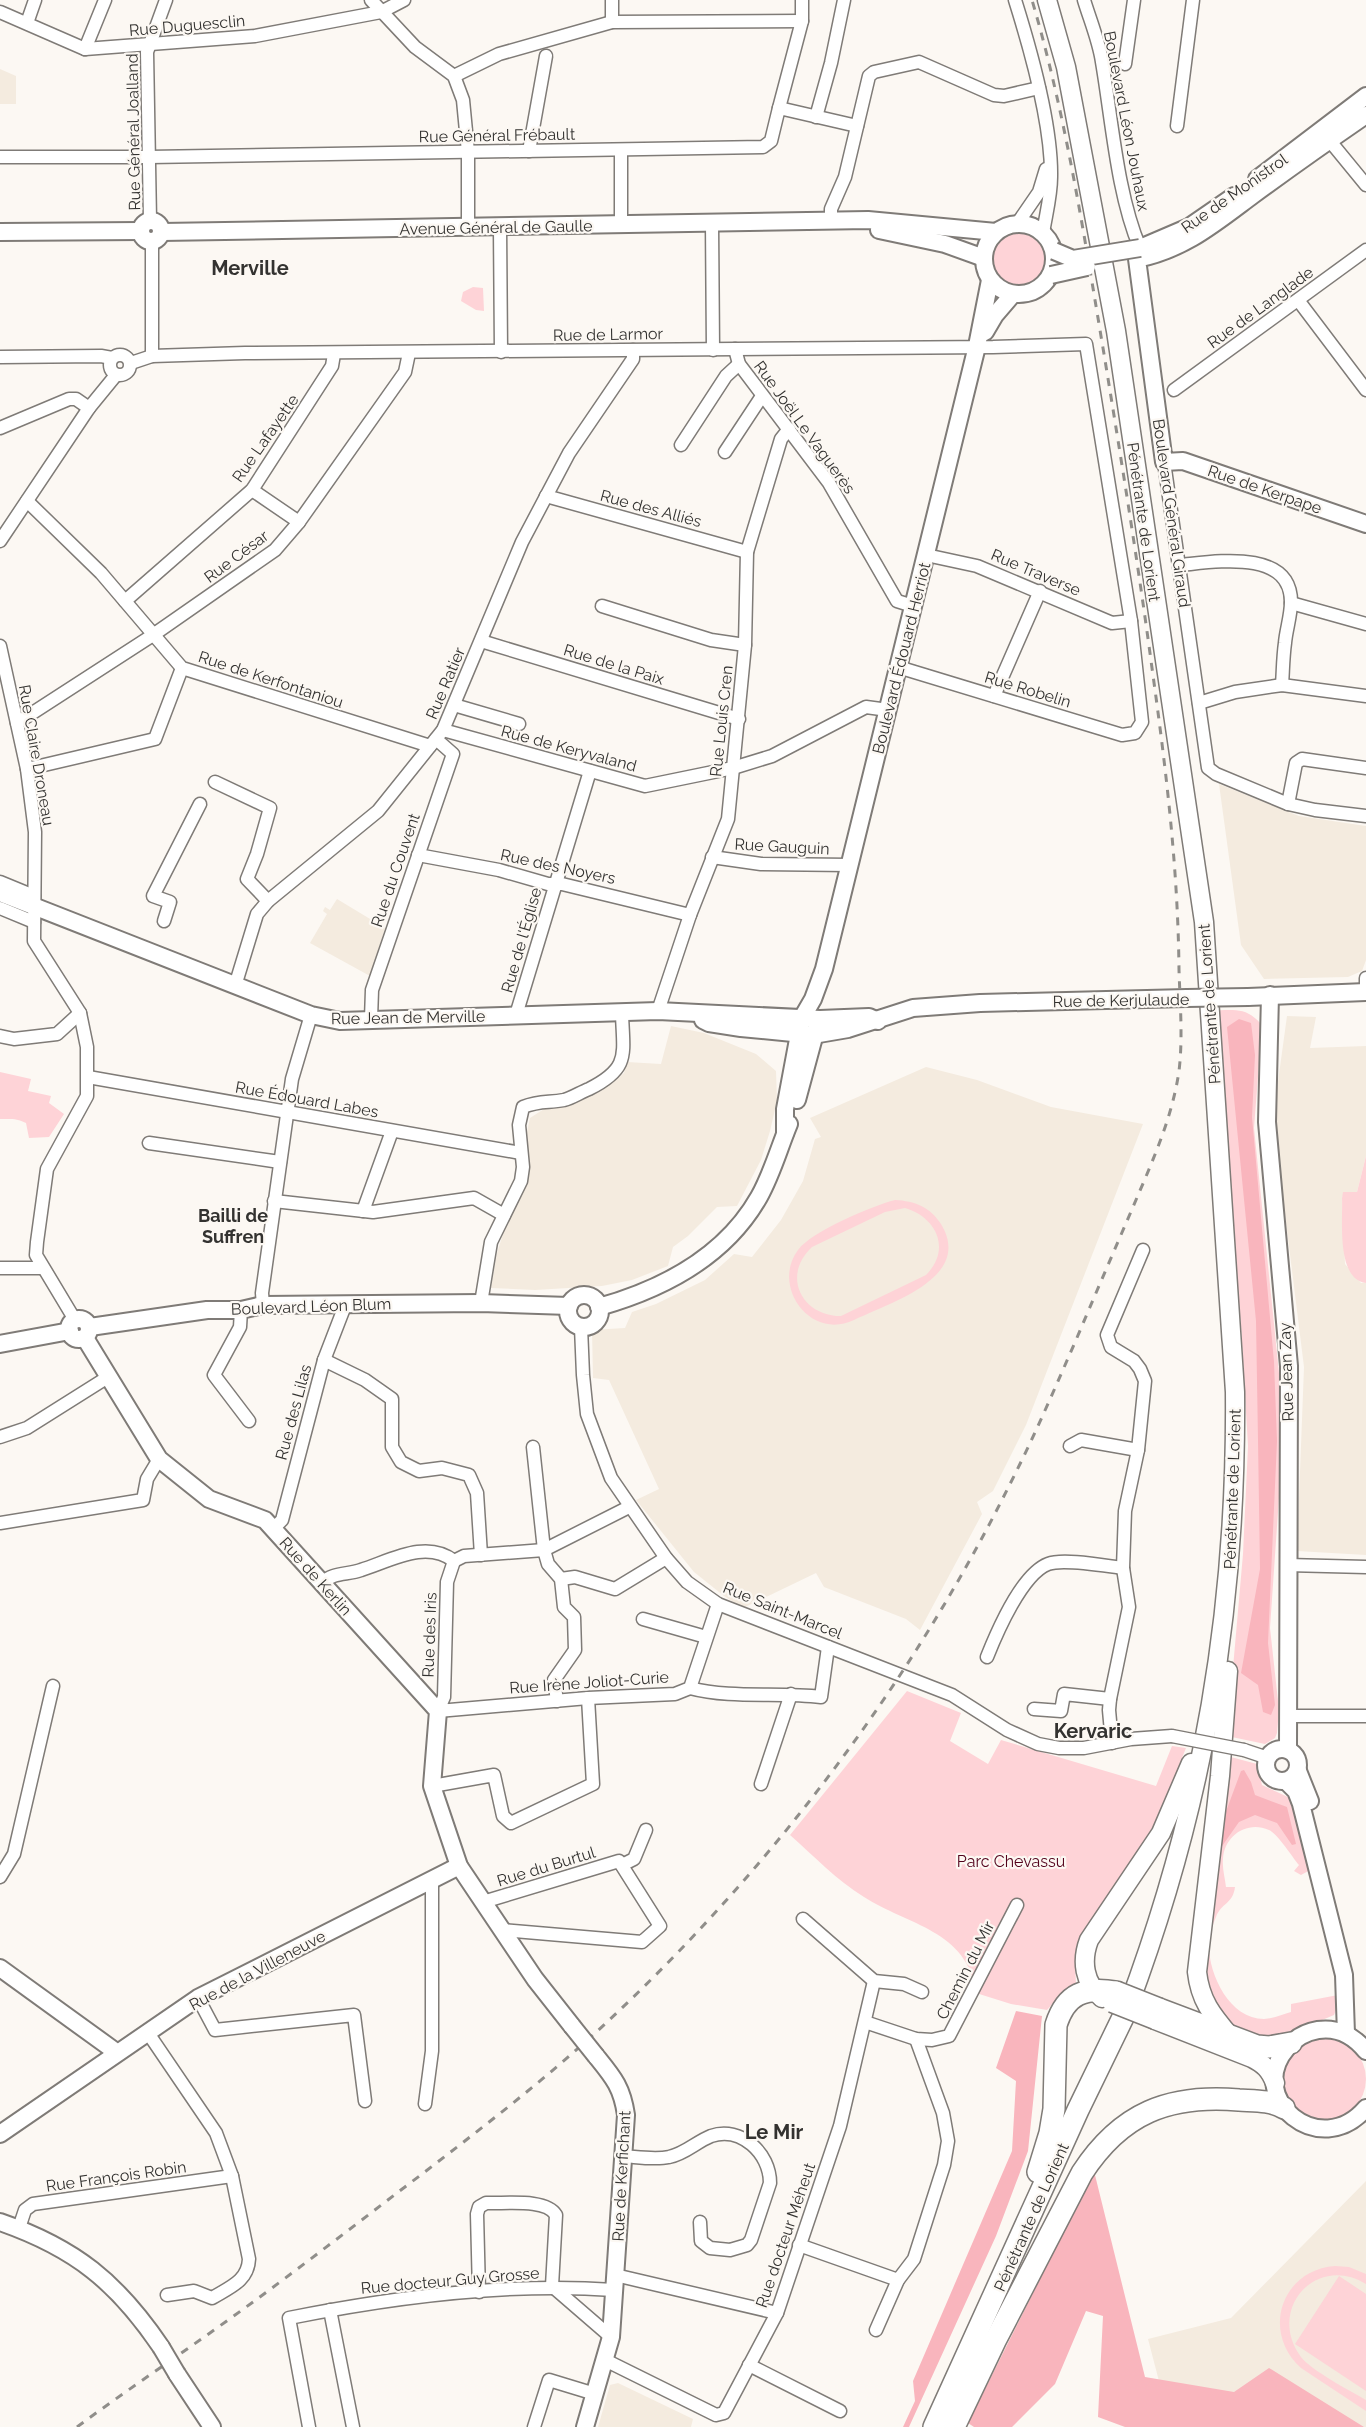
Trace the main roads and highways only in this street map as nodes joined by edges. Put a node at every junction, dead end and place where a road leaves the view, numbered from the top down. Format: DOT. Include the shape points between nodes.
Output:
graph roads {
  1 [pos="1047,0"];
  2 [pos="1366,96"];
  3 [pos="1366,116"];
  4 [pos="1325,135"];
  5 [pos="831,222"];
  6 [pos="0,232"];
  7 [pos="996,232"];
  8 [pos="1054,251"];
  9 [pos="1138,254"];
  10 [pos="984,258"];
  11 [pos="1050,275"];
  12 [pos="990,280"];
  13 [pos="1013,294"];
  14 [pos="977,346"];
  15 [pos="1164,462"];
  16 [pos="1366,524"];
  17 [pos="0,893"];
  18 [pos="824,969"];
  19 [pos="1366,992"];
  20 [pos="1270,995"];
  21 [pos="658,1011"];
  22 [pos="820,1019"];
  23 [pos="878,1021"];
  24 [pos="805,1029"];
  25 [pos="569,1306"];
  26 [pos="599,1307"];
  27 [pos="80,1329"];
  28 [pos="0,1344"];
  29 [pos="1231,1555"];
  30 [pos="1222,1639"];
  31 [pos="1288,1750"];
  32 [pos="1292,1776"];
  33 [pos="459,1866"];
  34 [pos="0,1968"];
  35 [pos="1093,1990"];
  36 [pos="1119,2001"];
  37 [pos="1157,2014"];
  38 [pos="1346,2034"];
  39 [pos="1231,2038"];
  40 [pos="1291,2043"];
  41 [pos="1366,2051"];
  42 [pos="115,2054"];
  43 [pos="1275,2083"];
  44 [pos="1284,2108"];
  45 [pos="1366,2108"];
  46 [pos="0,2134"];
  47 [pos="0,2222"];
  48 [pos="971,2347"];
  49 [pos="212,2427"];
  50 [pos="585,2427"];
  51 [pos="934,2427"];
  52 [pos="948,2427"];
  53 [pos="954,2427"];
  1 -- 29 [label="main road, Pénétrante de Lorient" via="1066,67 1116,331 1204,922 1234,1382 1236,1456"];
  2 -- 4 [label="main road, Rue de Monistrol"];
  3 -- 4 [label="main road, Rue de Monistrol"];
  4 -- 9 [label="main road, Rue de Monistrol" via="1206,232 1160,254"];
  5 -- 6 [label="main road, Avenue Général de Gaulle"];
  5 -- 7 [label="main road, Avenue Général de Gaulle" via="868,220"];
  5 -- 10 [label="main road, Avenue Général de Gaulle" via="934,241"];
  7 -- 8 [label="main road" via="1010,225 1026,225 1042,233"];
  7 -- 10 [label="main road" via="987,244"];
  8 -- 9 [label="main road, Rue de Monistrol, bridge" via="1072,259"];
  8 -- 11 [label="main road"];
  9 -- 11 [label="main road, Rue de Monistrol, bridge"];
  9 -- 15 [label="main road, Boulevard Général Giraud"];
  10 -- 12 [label="main road"];
  11 -- 13 [label="main road" via="1035,291"];
  12 -- 13 [label="main road"];
  12 -- 14 [label="main road, Boulevard Édouard Herriot"];
  13 -- 14 [label="main road, Boulevard Édouard Herriot"];
  14 -- 18 [label="main road, Boulevard Édouard Herriot"];
  15 -- 16 [label="main road, Rue de Kerpape" via="1183,460"];
  17 -- 21 [label="main road, Rue Jean de Merville" via="311,1015 340,1021"];
  18 -- 22 [label="main road, Boulevard Édouard Herriot"];
  18 -- 24 [label="main road, Boulevard Édouard Herriot"];
  19 -- 20 [label="main road, Rue de Kerjulaude"];
  20 -- 23 [label="main road, Rue de Kerjulaude, bridge" via="980,1003 913,1008"];
  20 -- 31 [label="main road, Rue Jean Zay" via="1267,1122 1289,1366"];
  21 -- 24 [label="main road, Rue de Kerjulaude"];
  22 -- 23 [label="main road, Rue de Kerjulaude" via="869,1017"];
  22 -- 24 [label="main road, Boulevard Édouard Herriot"];
  23 -- 24 [label="main road, Rue de Kerjulaude" via="848,1029"];
  24 -- 26 [label="main road" via="775,1165 759,1198 731,1236 694,1266 663,1284"];
  25 -- 26 [label="main road" via="576,1298 587,1296"];
  25 -- 26 [label="main road" via="570,1319 581,1327 594,1323"];
  25 -- 27 [label="main road, Boulevard Léon Blum" via="263,1305"];
  27 -- 28 [label="main road, Boulevard Léon Blum"];
  27 -- 33 [label="main road, Rue de Kerlin" via="159,1459 209,1499 266,1520 438,1711 432,1786"];
  29 -- 30 [label="main road, Pénétrante de Lorient"];
  29 -- 39 [label="main road" via="1236,1598 1197,1972 1204,2002"];
  30 -- 35 [label="main road" via="1190,1766 1173,1809 1157,1841 1089,1940 1085,1951 1086,1976"];
  30 -- 36 [label="main road, Pénétrante de Lorient" via="1209,1726 1173,1874"];
  31 -- 32 [label="main road" via="1297,1758"];
  31 -- 32 [label="main road" via="1276,1750 1268,1758 1266,1768 1271,1777 1281,1782"];
  32 -- 38 [label="main road" via="1310,1801 1320,1874 1344,1975"];
  33 -- 42 [label="main road, Rue de la Villeneuve" via="198,1998"];
  33 -- 50 [label="main road, Rue de Kerfichant, bridge" via="535,1979 617,2082 623,2096 626,2115 611,2337"];
  34 -- 42 [label="main road"];
  35 -- 36 [label="highway"];
  35 -- 48 [label="highway" via="1072,1999 1059,2016 1050,2133 1027,2206 977,2315"];
  36 -- 37 [label="highway, bridge"];
  36 -- 48 [label="highway, Pénétrante de Lorient"];
  36 -- 52 [label="highway, Pénétrante de Lorient" via="1088,2111 1028,2254"];
  37 -- 39 [label="highway"];
  37 -- 43 [label="main road" via="1262,2063"];
  38 -- 40 [label="main road" via="1321,2030"];
  38 -- 41 [label="main road"];
  39 -- 40 [label="highway" via="1263,2047"];
  40 -- 43 [label="main road" via="1280,2057"];
  42 -- 46 [label="main road, Rue de la Villeneuve"];
  43 -- 44 [label="main road"];
  44 -- 45 [label="main road" via="1297,2121 1320,2129 1345,2126"];
  44 -- 53 [label="highway" via="1264,2101 1202,2098 1169,2104 1132,2121 1097,2150 995,2341"];
  47 -- 49 [label="main road, bridge" via="68,2252 94,2269 139,2314"];
  48 -- 51 [label="highway, Pénétrante de Lorient"];
}
